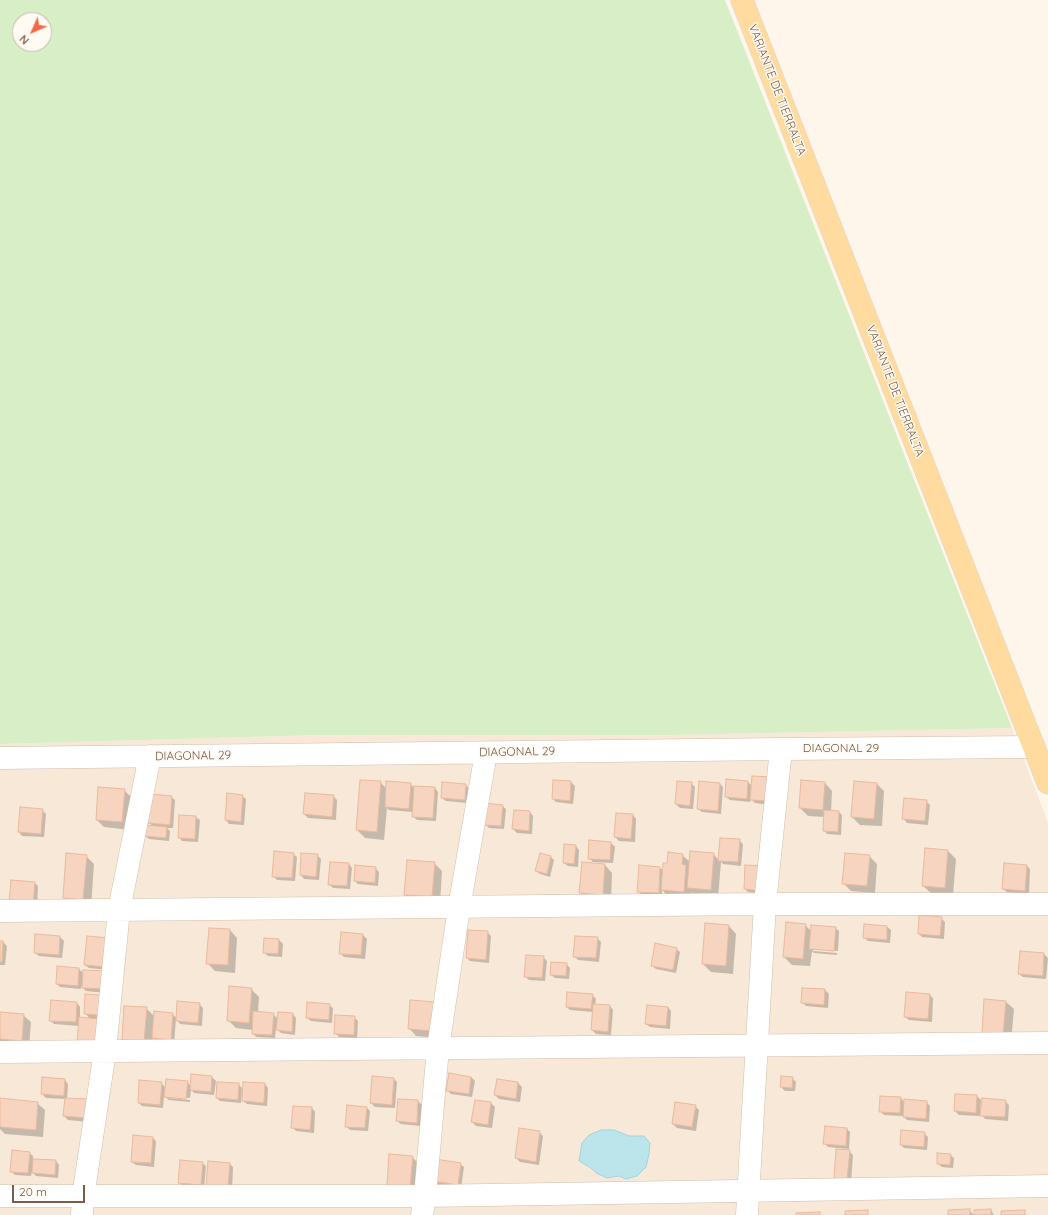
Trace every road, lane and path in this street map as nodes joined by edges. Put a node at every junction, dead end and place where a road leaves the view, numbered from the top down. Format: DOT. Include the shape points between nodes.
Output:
graph roads {
  1 [pos="742,0"];
  2 [pos="1034,747"];
  3 [pos="780,749"];
  4 [pos="486,753"];
  5 [pos="150,756"];
  6 [pos="0,758"];
  7 [pos="1048,783"];
  8 [pos="765,904"];
  9 [pos="1048,904"];
  10 [pos="459,908"];
  11 [pos="119,910"];
  12 [pos="0,911"];
  13 [pos="1048,1043"];
  14 [pos="757,1045"];
  15 [pos="438,1048"];
  16 [pos="105,1051"];
  17 [pos="0,1052"];
  18 [pos="1048,1186"];
  19 [pos="748,1190"];
  20 [pos="0,1196"];
  21 [pos="423,1205"];
  22 [pos="82,1206"];
  23 [pos="747,1215"];
  1 -- 2 [label="main road, VARIANTE DE TIERRALTA"];
  2 -- 3 [label="street, DIAGONAL 29"];
  2 -- 7 [label="main road, VARIANTE DE TIERRALTA"];
  3 -- 4 [label="street, DIAGONAL 29"];
  3 -- 8 [label="street"];
  4 -- 5 [label="street, DIAGONAL 29"];
  4 -- 10 [label="street"];
  5 -- 6 [label="street, DIAGONAL 29"];
  5 -- 11 [label="street"];
  8 -- 9 [label="street"];
  8 -- 10 [label="street"];
  8 -- 14 [label="street"];
  10 -- 11 [label="street"];
  10 -- 15 [label="street"];
  11 -- 12 [label="street"];
  11 -- 16 [label="street"];
  13 -- 14 [label="street"];
  14 -- 15 [label="street"];
  14 -- 19 [label="street"];
  15 -- 16 [label="street"];
  15 -- 21 [label="street"];
  16 -- 17 [label="street"];
  16 -- 22 [label="street"];
  18 -- 19 [label="street"];
  19 -- 21 [label="street"];
  19 -- 23 [label="street"];
  20 -- 22 [label="street"];
  21 -- 22 [label="street"];
}
